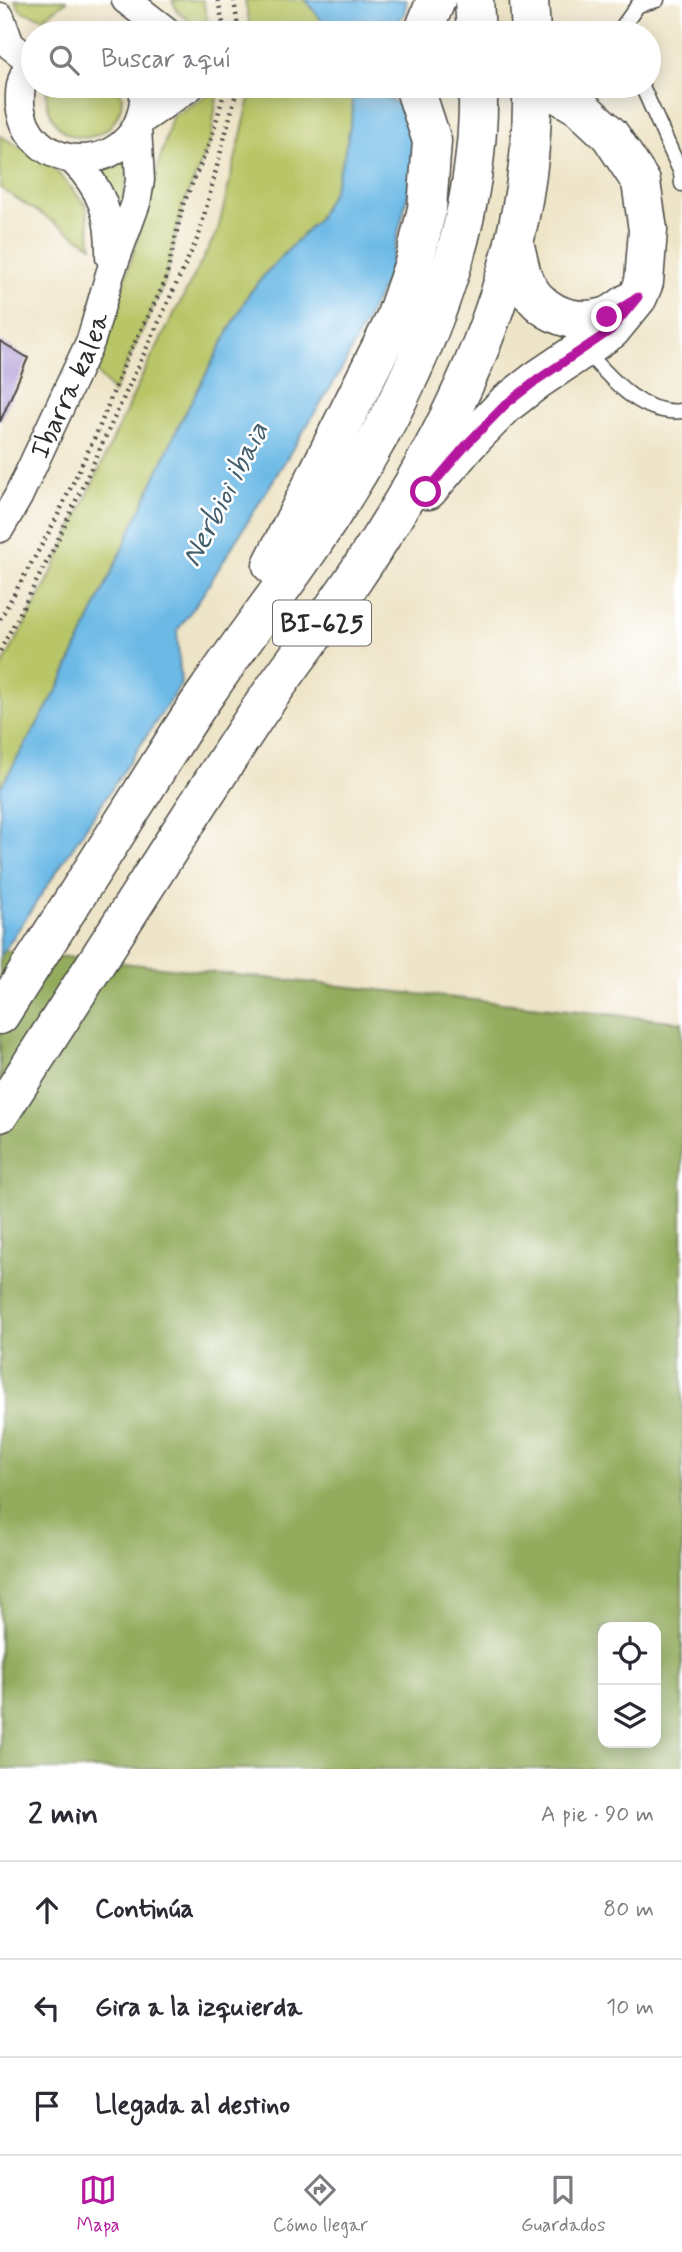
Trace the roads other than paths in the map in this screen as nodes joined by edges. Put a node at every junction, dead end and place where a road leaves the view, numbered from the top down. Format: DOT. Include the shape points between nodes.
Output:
graph roads {
  1 [pos="126,0"];
  2 [pos="436,0"];
  3 [pos="474,0"];
  4 [pos="529,0"];
  5 [pos="657,0"];
  6 [pos="0,17"];
  7 [pos="153,21"];
  8 [pos="428,21"];
  9 [pos="475,21"];
  10 [pos="530,21"];
  11 [pos="627,21"];
  12 [pos="18,53"];
  13 [pos="21,94"];
  14 [pos="145,98"];
  15 [pos="175,98"];
  16 [pos="418,98"];
  17 [pos="478,98"];
  18 [pos="532,98"];
  19 [pos="565,98"];
  20 [pos="647,98"];
  21 [pos="0,122"];
  22 [pos="139,124"];
  23 [pos="39,143"];
  24 [pos="72,159"];
  25 [pos="682,184"];
  26 [pos="514,243"];
  27 [pos="110,274"];
  28 [pos="638,297"];
  29 [pos="584,349"];
  30 [pos="682,411"];
  31 [pos="0,528"];
  32 [pos="355,576"];
  33 [pos="206,692"];
  34 [pos="0,1015"];
  35 [pos="0,1113"];
  1 -- 7 [label="street"];
  2 -- 8 [label="main road"];
  3 -- 9 [label="main road"];
  4 -- 10 [label="main road"];
  5 -- 11 [label="lane" via="638,5"];
  6 -- 12 [label="street"];
  13 -- 23 [label="street" via="28,129"];
  14 -- 22 [label="street, Ibarra kalea"];
  15 -- 22 [label="street"];
  16 -- 33 [label="main road" via="432,141 427,209 394,321"];
  17 -- 33 [label="main road, BI-625" via="473,173 438,311 372,447 310,547"];
  18 -- 26 [label="main road, BI-625" via="527,181"];
  19 -- 28 [label="main road" via="610,135 641,182 648,230 647,263"];
  20 -- 25 [label="lane"];
  21 -- 23 [label="street"];
  22 -- 24 [label="street" via="126,143 110,153"];
  22 -- 27 [label="street, Ibarra kalea" via="136,203"];
  23 -- 24 [label="street"];
  24 -- 27 [label="street, Ibarra kalea" via="88,174 107,214"];
  26 -- 28 [label="main road" via="523,277 549,313 581,320 607,317"];
  26 -- 32 [label="main road, BI-625" via="489,330 452,410 420,473"];
  27 -- 31 [label="street, Ibarra kalea" via="91,341"];
  28 -- 29 [label="main road" via="611,330"];
  29 -- 30 [label="lane" via="642,405"];
  29 -- 32 [label="main road" via="506,404"];
  32 -- 35 [label="main road, BI-625" via="251,723"];
  33 -- 34 [label="main road, BI-625"];
}
